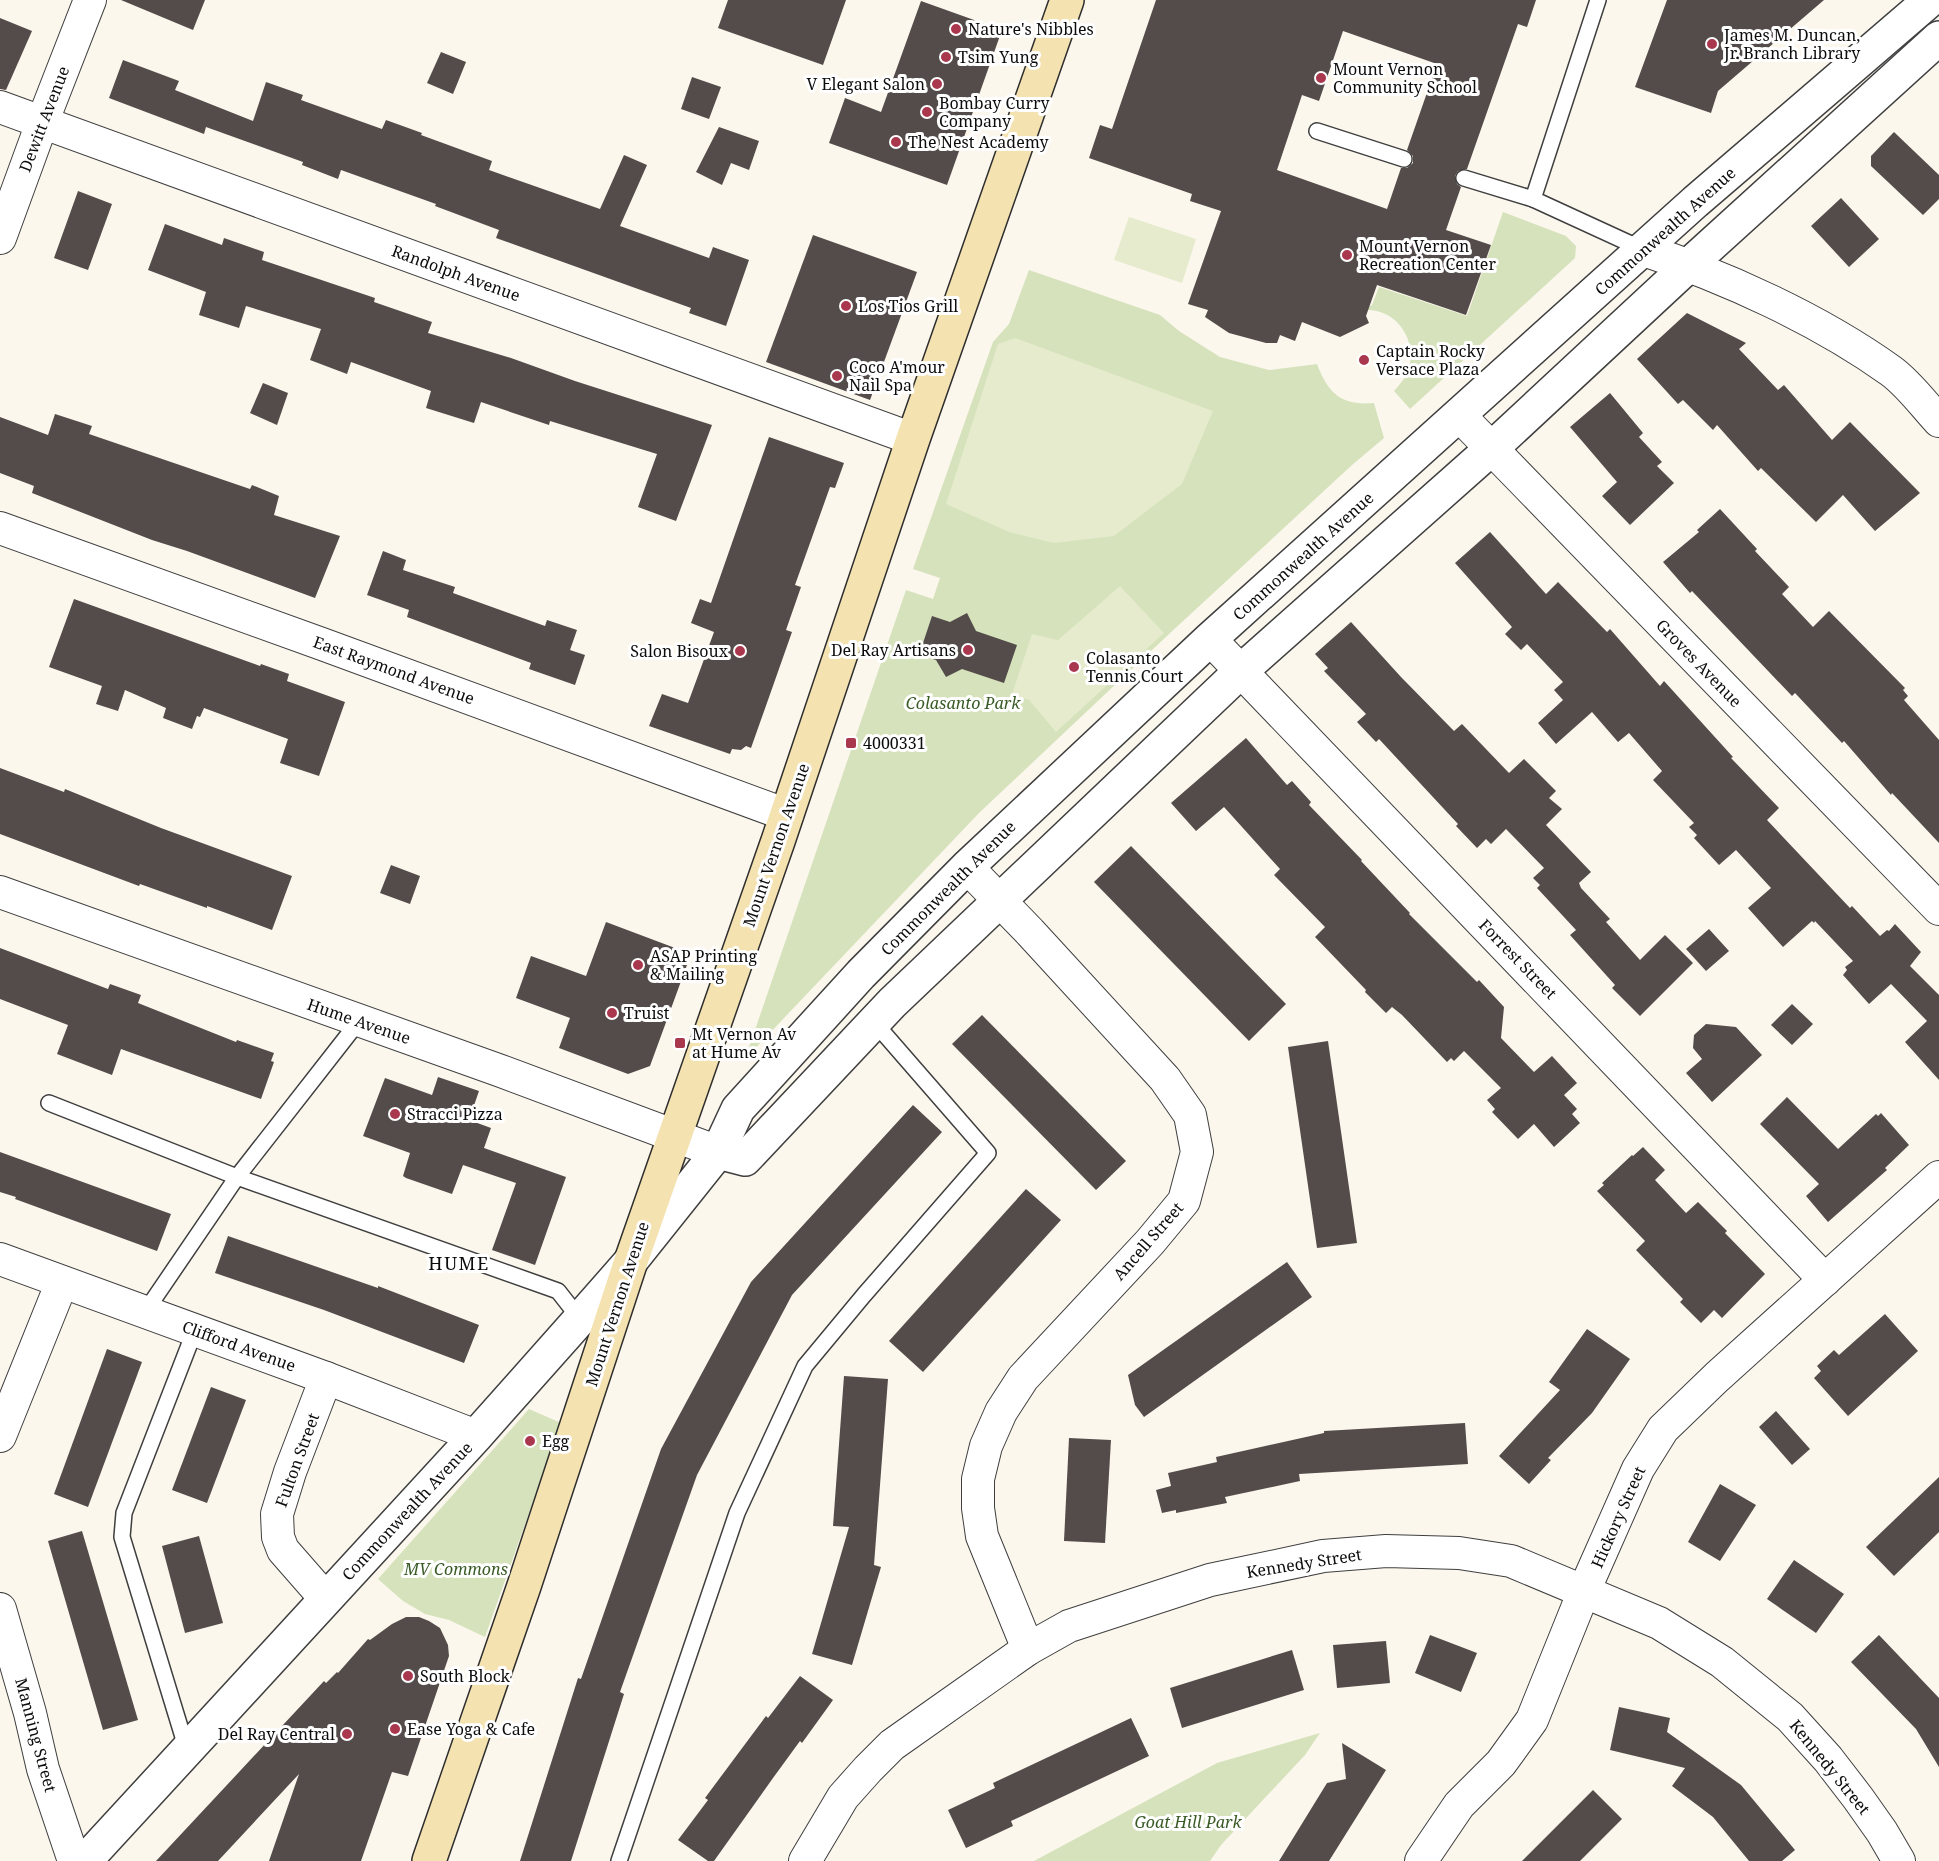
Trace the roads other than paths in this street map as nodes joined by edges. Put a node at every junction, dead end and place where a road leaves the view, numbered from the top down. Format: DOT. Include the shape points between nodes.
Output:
graph roads {
  1 [pos="90,0"];
  2 [pos="1067,0"];
  3 [pos="1598,0"];
  4 [pos="1930,0"];
  5 [pos="1939,38"];
  6 [pos="0,107"];
  7 [pos="42,123"];
  8 [pos="1317,131"];
  9 [pos="1404,159"];
  10 [pos="1464,178"];
  11 [pos="1533,200"];
  12 [pos="0,238"];
  13 [pos="1644,250"];
  14 [pos="1689,265"];
  15 [pos="1459,415"];
  16 [pos="1939,421"];
  17 [pos="913,439"];
  18 [pos="1491,449"];
  19 [pos="0,528"];
  20 [pos="1210,639"];
  21 [pos="1242,670"];
  22 [pos="787,815"];
  23 [pos="967,867"];
  24 [pos="0,892"];
  25 [pos="1000,900"];
  26 [pos="1939,909"];
  27 [pos="861,974"];
  28 [pos="883,1013"];
  29 [pos="359,1021"];
  30 [pos="49,1103"];
  31 [pos="675,1134"];
  32 [pos="718,1152"];
  33 [pos="237,1177"];
  34 [pos="1939,1177"];
  35 [pos="0,1258"];
  36 [pos="631,1261"];
  37 [pos="1826,1280"];
  38 [pos="62,1282"];
  39 [pos="145,1312"];
  40 [pos="580,1319"];
  41 [pos="195,1330"];
  42 [pos="327,1378"];
  43 [pos="0,1436"];
  44 [pos="476,1436"];
  45 [pos="1584,1592"];
  46 [pos="326,1598"];
  47 [pos="0,1609"];
  48 [pos="1028,1649"];
  49 [pos="187,1750"];
  50 [pos="74,1861"];
  51 [pos="85,1861"];
  52 [pos="429,1861"];
  53 [pos="620,1861"];
  54 [pos="806,1861"];
  55 [pos="1420,1861"];
  56 [pos="1899,1861"];
  1 -- 7 [label="street, Dewitt Avenue"];
  2 -- 17 [label="main road, Mount Vernon Avenue"];
  3 -- 11 [label="lane"];
  4 -- 13 [label="street, Commonwealth Avenue"];
  5 -- 14 [label="street"];
  6 -- 7 [label="street, Randolph Avenue"];
  7 -- 12 [label="street, Dewitt Avenue"];
  7 -- 17 [label="street, Randolph Avenue"];
  8 -- 9 [label="lane"];
  10 -- 11 [label="lane"];
  11 -- 13 [label="lane"];
  13 -- 14 [label="street"];
  13 -- 15 [label="street, Commonwealth Avenue"];
  14 -- 16 [label="street" via="1785,309 1893,372"];
  14 -- 18 [label="street"];
  15 -- 18 [label="street, Groves Avenue"];
  15 -- 20 [label="street, Commonwealth Avenue"];
  17 -- 22 [label="main road, Mount Vernon Avenue"];
  18 -- 21 [label="street"];
  18 -- 26 [label="street, Groves Avenue"];
  19 -- 22 [label="street, East Raymond Avenue"];
  20 -- 21 [label="street, Forrest Street"];
  20 -- 23 [label="street, Commonwealth Avenue"];
  21 -- 25 [label="street"];
  21 -- 37 [label="street, Forrest Street"];
  22 -- 31 [label="main road, Mount Vernon Avenue"];
  23 -- 25 [label="street, Ancell Street"];
  23 -- 27 [label="street, Commonwealth Avenue"];
  24 -- 29 [label="street, Hume Avenue"];
  25 -- 28 [label="street"];
  25 -- 48 [label="street, Ancell Street" via="1164,1079 1190,1115 1197,1152 1184,1201 1023,1378 986,1446 978,1479 982,1536"];
  27 -- 28 [label="street"];
  27 -- 32 [label="street, Commonwealth Avenue" via="738,1109"];
  28 -- 32 [label="street" via="745,1159"];
  28 -- 53 [label="lane" via="988,1153 805,1366 737,1513"];
  29 -- 31 [label="street, Hume Avenue"];
  29 -- 33 [label="lane"];
  30 -- 33 [label="lane"];
  31 -- 32 [label="street, Hume Avenue"];
  31 -- 36 [label="main road, Mount Vernon Avenue"];
  32 -- 36 [label="street, Commonwealth Avenue"];
  33 -- 39 [label="lane"];
  33 -- 40 [label="lane" via="558,1291"];
  34 -- 37 [label="street, Hickory Street"];
  35 -- 38 [label="street, Clifford Avenue"];
  36 -- 40 [label="street, Commonwealth Avenue"];
  36 -- 52 [label="main road, Mount Vernon Avenue"];
  37 -- 45 [label="street, Hickory Street" via="1663,1429 1638,1468"];
  38 -- 39 [label="street, Clifford Avenue"];
  38 -- 43 [label="street"];
  39 -- 41 [label="street, Clifford Avenue"];
  40 -- 44 [label="street, Commonwealth Avenue"];
  41 -- 42 [label="street, Clifford Avenue"];
  41 -- 49 [label="lane" via="124,1513 122,1537"];
  42 -- 44 [label="street, Clifford Avenue"];
  42 -- 46 [label="street, Fulton Street" via="277,1514 283,1550"];
  44 -- 46 [label="street, Commonwealth Avenue"];
  45 -- 48 [label="street, Kennedy Street" via="1511,1561 1459,1553 1386,1551 1323,1556 1210,1580 1070,1626"];
  45 -- 55 [label="street, Hickory Street" via="1532,1720 1501,1763 1459,1805"];
  45 -- 56 [label="street, Kennedy Street" via="1659,1623 1722,1662 1790,1717 1828,1759"];
  46 -- 49 [label="street, Commonwealth Avenue"];
  47 -- 50 [label="street, Manning Street" via="43,1769"];
  48 -- 54 [label="street, Kennedy Street" via="892,1745 843,1797"];
  49 -- 51 [label="street, Commonwealth Avenue"];
}
